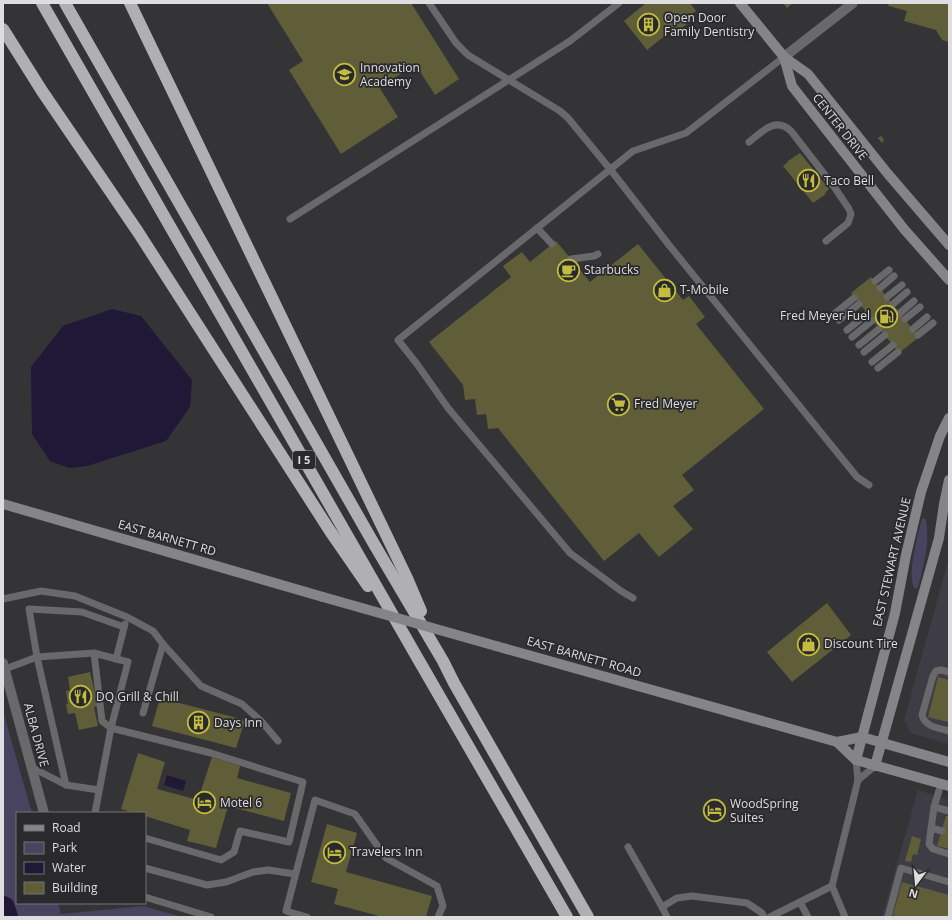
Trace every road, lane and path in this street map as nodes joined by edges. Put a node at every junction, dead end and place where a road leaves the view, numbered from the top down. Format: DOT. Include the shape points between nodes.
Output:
graph roads {
  1 [pos="42,3"];
  2 [pos="65,3"];
  3 [pos="130,3"];
  4 [pos="429,3"];
  5 [pos="619,3"];
  6 [pos="740,3"];
  7 [pos="853,3"];
  8 [pos="3,29"];
  9 [pos="784,57"];
  10 [pos="509,80"];
  11 [pos="749,142"];
  12 [pos="610,169"];
  13 [pos="290,219"];
  14 [pos="537,228"];
  15 [pos="826,241"];
  16 [pos="552,244"];
  17 [pos="949,246"];
  18 [pos="598,254"];
  19 [pos="571,259"];
  20 [pos="889,270"];
  21 [pos="894,276"];
  22 [pos="949,280"];
  23 [pos="875,282"];
  24 [pos="902,286"];
  25 [pos="880,288"];
  26 [pos="907,292"];
  27 [pos="887,297"];
  28 [pos="854,298"];
  29 [pos="914,301"];
  30 [pos="860,304"];
  31 [pos="892,304"];
  32 [pos="920,307"];
  33 [pos="900,313"];
  34 [pos="834,314"];
  35 [pos="867,314"];
  36 [pos="928,317"];
  37 [pos="905,319"];
  38 [pos="839,320"];
  39 [pos="872,320"];
  40 [pos="933,323"];
  41 [pos="880,329"];
  42 [pos="913,329"];
  43 [pos="847,330"];
  44 [pos="885,335"];
  45 [pos="918,335"];
  46 [pos="852,337"];
  47 [pos="859,345"];
  48 [pos="893,345"];
  49 [pos="864,352"];
  50 [pos="898,352"];
  51 [pos="872,362"];
  52 [pos="878,368"];
  53 [pos="949,418"];
  54 [pos="949,480"];
  55 [pos="869,485"];
  56 [pos="3,504"];
  57 [pos="323,597"];
  58 [pos="633,598"];
  59 [pos="3,599"];
  60 [pos="127,617"];
  61 [pos="124,627"];
  62 [pos="163,644"];
  63 [pos="414,652"];
  64 [pos="94,653"];
  65 [pos="37,657"];
  66 [pos="116,659"];
  67 [pos="443,661"];
  68 [pos="4,666"];
  69 [pos="949,672"];
  70 [pos="143,713"];
  71 [pos="111,728"];
  72 [pos="949,731"];
  73 [pos="862,737"];
  74 [pos="278,741"];
  75 [pos="837,742"];
  76 [pos="882,743"];
  77 [pos="856,760"];
  78 [pos="949,762"];
  79 [pos="875,766"];
  80 [pos="31,767"];
  81 [pos="858,780"];
  82 [pos="66,785"];
  83 [pos="945,785"];
  84 [pos="99,790"];
  85 [pos="934,807"];
  86 [pos="44,812"];
  87 [pos="95,812"];
  88 [pos="949,812"];
  89 [pos="931,828"];
  90 [pos="942,831"];
  91 [pos="146,838"];
  92 [pos="628,847"];
  93 [pos="949,854"];
  94 [pos="146,868"];
  95 [pos="295,874"];
  96 [pos="949,882"];
  97 [pos="832,886"];
  98 [pos="146,897"];
  99 [pos="800,902"];
  100 [pos="662,907"];
  101 [pos="211,917"];
  102 [pos="307,917"];
  103 [pos="438,917"];
  104 [pos="567,917"];
  105 [pos="588,917"];
  106 [pos="667,917"];
  107 [pos="764,917"];
  108 [pos="770,917"];
  109 [pos="808,917"];
  110 [pos="845,917"];
  111 [pos="888,917"];
  1 -- 63 [label="highway, I 5"];
  2 -- 67 [label="highway, I 5"];
  3 -- 67 [label="highway" via="407,578"];
  4 -- 10 [label="lane" via="456,43 468,55"];
  5 -- 10 [label="lane" via="570,41"];
  6 -- 9 [label="main road, CENTER DRIVE"];
  7 -- 9 [label="street"];
  8 -- 63 [label="highway" via="142,238 330,531"];
  9 -- 12 [label="lane" via="686,133 639,148"];
  9 -- 17 [label="main road, CENTER DRIVE" via="808,74"];
  9 -- 22 [label="main road, CENTER DRIVE" via="792,86 904,229"];
  10 -- 12 [label="lane" via="568,118"];
  10 -- 13 [label="lane"];
  11 -- 15 [label="lane" via="774,125 783,126 791,131 849,209 848,224"];
  12 -- 14 [label="lane"];
  12 -- 55 [label="lane" via="856,477"];
  14 -- 16 [label="lane"];
  14 -- 58 [label="lane" via="398,340 448,408 570,553"];
  18 -- 19 [label="lane"];
  20 -- 23 [label="lane"];
  21 -- 25 [label="lane"];
  24 -- 27 [label="lane"];
  26 -- 31 [label="lane"];
  28 -- 34 [label="lane"];
  29 -- 33 [label="lane"];
  30 -- 38 [label="lane"];
  32 -- 37 [label="lane"];
  35 -- 43 [label="lane"];
  36 -- 42 [label="lane"];
  39 -- 46 [label="lane"];
  40 -- 45 [label="lane"];
  41 -- 47 [label="lane"];
  44 -- 49 [label="lane"];
  48 -- 51 [label="lane"];
  50 -- 52 [label="lane"];
  53 -- 73 [label="main road, EAST STEWART AVENUE" via="940,436 921,492 895,613"];
  54 -- 76 [label="main road" via="939,538"];
  56 -- 57 [label="main road, EAST BARNETT RD"];
  57 -- 75 [label="main road, EAST BARNETT ROAD, bridge"];
  59 -- 60 [label="lane" via="41,591 75,596"];
  60 -- 61 [label="lane"];
  60 -- 62 [label="lane" via="153,632"];
  61 -- 65 [label="lane" via="82,612 29,609"];
  61 -- 66 [label="lane"];
  62 -- 70 [label="lane"];
  62 -- 74 [label="lane" via="200,686 242,704"];
  63 -- 104 [label="highway, I 5"];
  64 -- 65 [label="lane"];
  64 -- 66 [label="lane"];
  64 -- 71 [label="lane" via="102,721"];
  65 -- 68 [label="lane"];
  65 -- 82 [label="lane"];
  66 -- 71 [label="lane" via="128,662"];
  67 -- 105 [label="highway, I 5"];
  68 -- 80 [label="street, ALBA DRIVE"];
  69 -- 72 [label="lane" via="936,671 922,715 923,721 928,725"];
  71 -- 84 [label="lane"];
  71 -- 91 [label="lane" via="211,753 303,782 289,842 240,831 234,852 221,860"];
  73 -- 75 [label="main road, EAST BARNETT ROAD"];
  73 -- 76 [label="main road, EAST BARNETT ROAD"];
  73 -- 77 [label="main road, EAST STEWART AVENUE"];
  75 -- 77 [label="main road, EAST BARNETT ROAD"];
  76 -- 78 [label="main road, EAST BARNETT ROAD"];
  76 -- 79 [label="main road"];
  77 -- 79 [label="main road, EAST BARNETT ROAD"];
  77 -- 81 [label="lane"];
  79 -- 81 [label="lane"];
  79 -- 83 [label="main road, EAST BARNETT ROAD"];
  80 -- 82 [label="lane"];
  80 -- 86 [label="street, ALBA DRIVE"];
  81 -- 97 [label="lane"];
  82 -- 84 [label="lane"];
  83 -- 85 [label="lane"];
  84 -- 87 [label="lane"];
  85 -- 88 [label="lane"];
  85 -- 89 [label="lane"];
  89 -- 90 [label="lane"];
  89 -- 93 [label="lane" via="929,844 933,849"];
  92 -- 100 [label="lane"];
  94 -- 95 [label="lane" via="207,885 268,870"];
  95 -- 102 [label="lane" via="286,911"];
  95 -- 103 [label="lane" via="315,800 355,814 386,858 438,886 443,906"];
  96 -- 111 [label="lane" via="901,868"];
  97 -- 99 [label="lane"];
  97 -- 110 [label="lane"];
  98 -- 101 [label="lane"];
  99 -- 108 [label="lane"];
  99 -- 109 [label="lane"];
  100 -- 106 [label="lane"];
  100 -- 107 [label="lane" via="677,898 692,896 747,903"];
}
